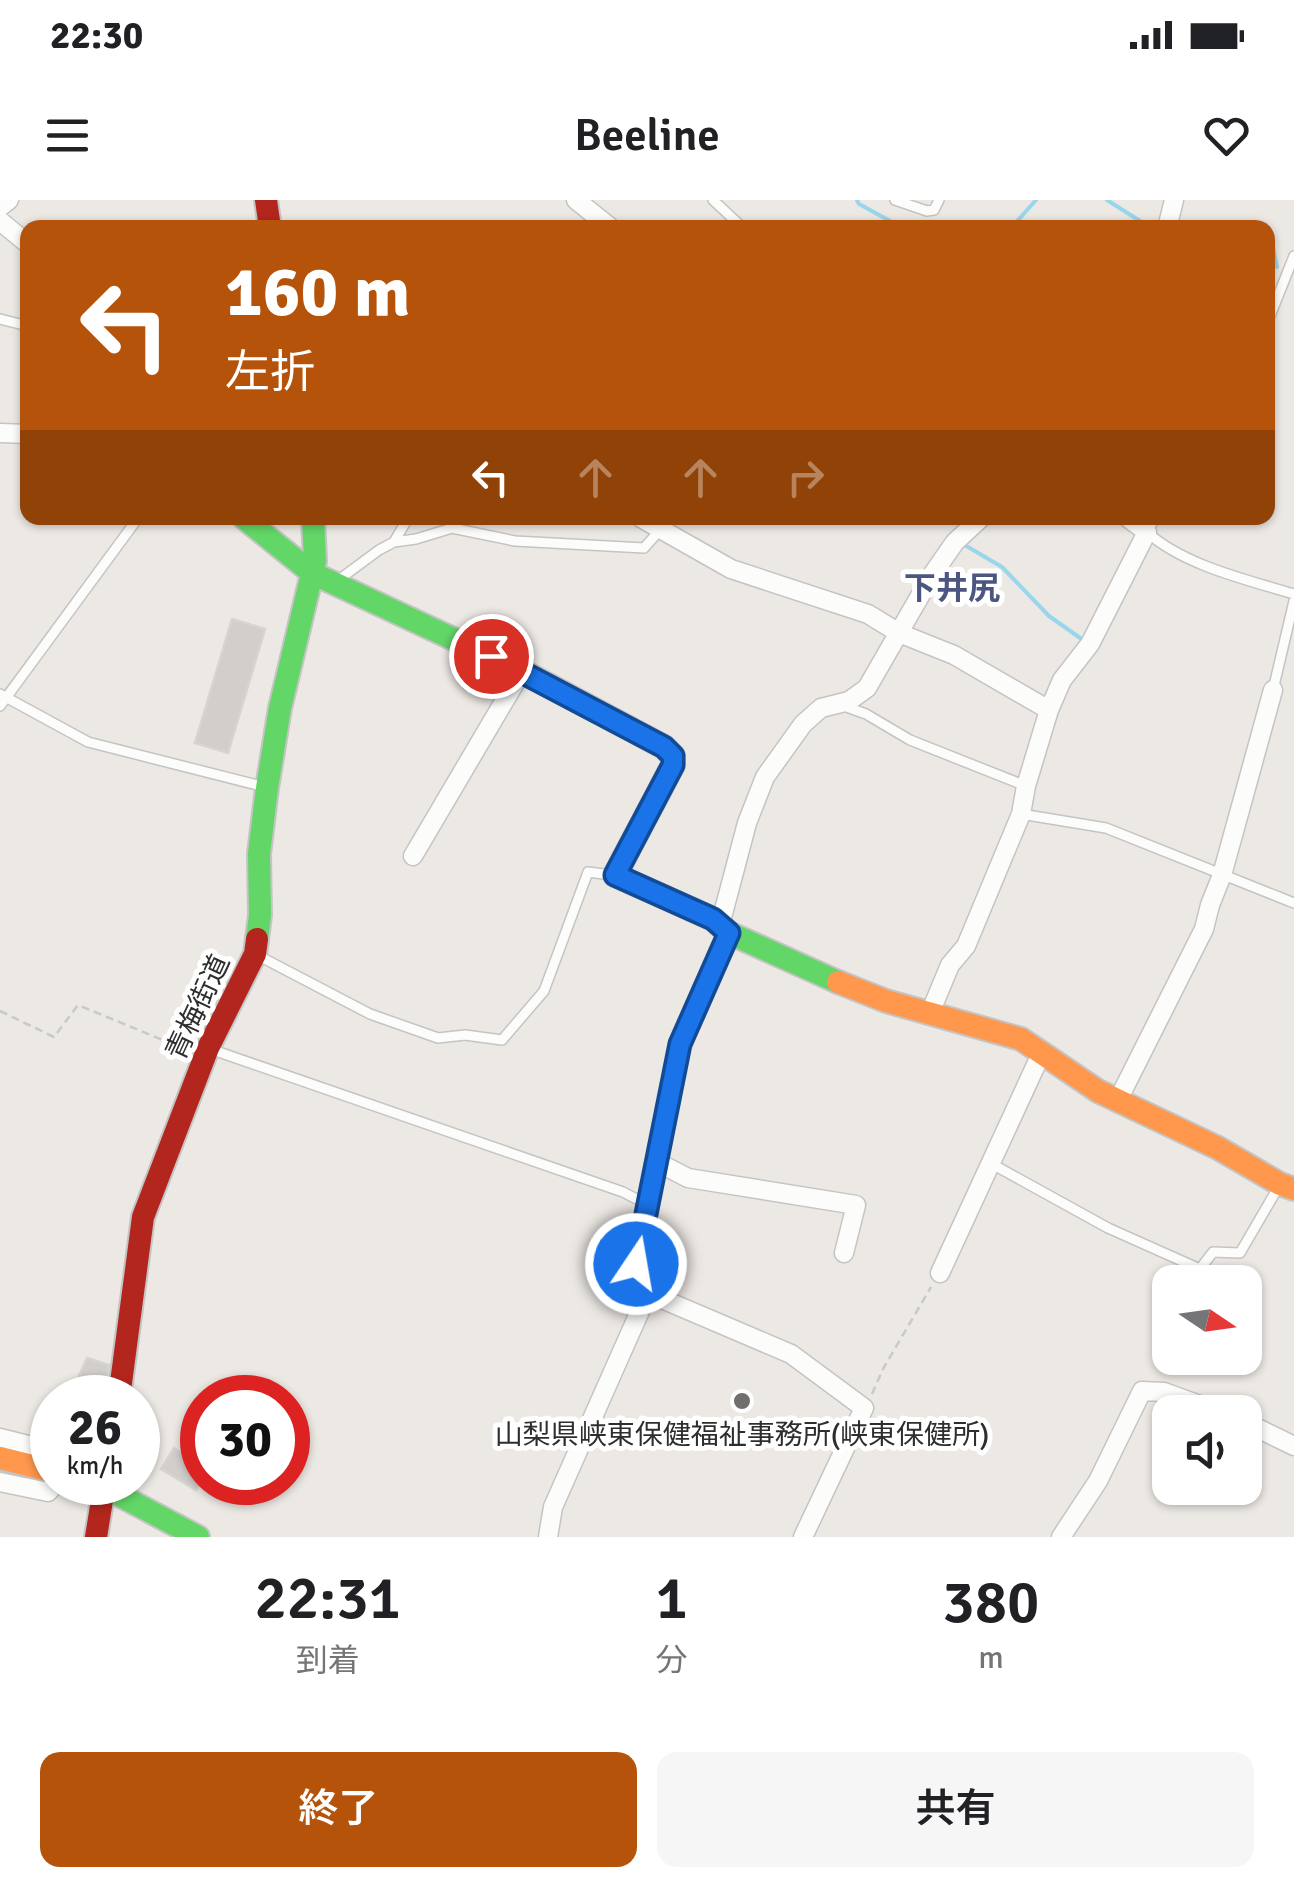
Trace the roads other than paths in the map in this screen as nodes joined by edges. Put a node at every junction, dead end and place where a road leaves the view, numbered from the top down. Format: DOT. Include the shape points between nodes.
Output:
graph roads {
  1 [pos="10,200"];
  2 [pos="576,200"];
  3 [pos="713,200"];
  4 [pos="895,200"];
  5 [pos="940,200"];
  6 [pos="0,207"];
  7 [pos="0,220"];
  8 [pos="600,220"];
  9 [pos="734,220"];
  10 [pos="20,237"];
  11 [pos="1294,256"];
  12 [pos="1275,304"];
  13 [pos="133,525"];
  14 [pos="253,525"];
  15 [pos="313,525"];
  16 [pos="404,525"];
  17 [pos="663,525"];
  18 [pos="665,525"];
  19 [pos="974,525"];
  20 [pos="1151,525"];
  21 [pos="394,542"];
  22 [pos="312,572"];
  23 [pos="335,583"];
  24 [pos="1294,597"];
  25 [pos="899,633"];
  26 [pos="522,671"];
  27 [pos="1272,690"];
  28 [pos="2,699"];
  29 [pos="838,704"];
  30 [pos="1049,710"];
  31 [pos="1026,786"];
  32 [pos="268,788"];
  33 [pos="1022,814"];
  34 [pos="413,856"];
  35 [pos="615,875"];
  36 [pos="1222,875"];
  37 [pos="1294,904"];
  38 [pos="724,929"];
  39 [pos="255,954"];
  40 [pos="930,1013"];
  41 [pos="1042,1052"];
  42 [pos="206,1053"];
  43 [pos="1118,1100"];
  44 [pos="657,1162"];
  45 [pos="990,1162"];
  46 [pos="1287,1186"];
  47 [pos="648,1205"];
  48 [pos="844,1254"];
  49 [pos="940,1273"];
  50 [pos="648,1293"];
  51 [pos="122,1375"];
  52 [pos="1172,1395"];
  53 [pos="1262,1430"];
  54 [pos="0,1438"];
  55 [pos="30,1445"];
  56 [pos="1294,1446"];
  57 [pos="0,1458"];
  58 [pos="30,1466"];
  59 [pos="0,1482"];
  60 [pos="30,1488"];
  61 [pos="98,1505"];
  62 [pos="138,1505"];
  63 [pos="96,1537"];
  64 [pos="198,1537"];
  65 [pos="548,1537"];
  66 [pos="803,1537"];
  67 [pos="1061,1537"];
  1 -- 6 [label="street"];
  2 -- 8 [label="street"];
  3 -- 9 [label="lane"];
  4 -- 5 [label="lane" via="927,212"];
  7 -- 10 [label="street"];
  11 -- 12 [label="lane"];
  13 -- 28 [label="lane"];
  14 -- 22 [label="street"];
  15 -- 22 [label="street, 青梅街道"];
  16 -- 21 [label="lane"];
  17 -- 21 [label="lane" via="644,548 514,542 452,528"];
  18 -- 25 [label="street" via="731,569 868,614"];
  19 -- 25 [label="street" via="932,575"];
  20 -- 24 [label="lane" via="1159,542 1189,558"];
  20 -- 30 [label="street"];
  21 -- 23 [label="lane"];
  22 -- 23 [label="street"];
  22 -- 32 [label="street, 青梅街道"];
  23 -- 26 [label="street"];
  24 -- 27 [label="lane"];
  25 -- 29 [label="street" via="867,688"];
  25 -- 30 [label="street" via="954,655"];
  26 -- 34 [label="street"];
  26 -- 35 [label="street" via="673,756"];
  27 -- 36 [label="street"];
  28 -- 32 [label="lane" via="88,742"];
  29 -- 31 [label="lane"];
  29 -- 38 [label="street" via="803,724 765,777 747,822"];
  30 -- 31 [label="street"];
  31 -- 33 [label="street"];
  32 -- 39 [label="street, 青梅街道"];
  33 -- 36 [label="lane" via="1106,828"];
  33 -- 40 [label="street"];
  35 -- 38 [label="street"];
  35 -- 39 [label="lane" via="588,872 544,991 502,1040 438,1038 370,1014"];
  36 -- 37 [label="lane"];
  36 -- 43 [label="street" via="1204,929"];
  38 -- 40 [label="street" via="871,996"];
  38 -- 44 [label="street" via="680,1044"];
  39 -- 42 [label="street, 青梅街道"];
  40 -- 41 [label="street" via="1022,1039"];
  41 -- 43 [label="street"];
  41 -- 45 [label="street"];
  42 -- 47 [label="lane"];
  42 -- 51 [label="street, 青梅街道" via="144,1218"];
  43 -- 46 [label="street"];
  44 -- 47 [label="street"];
  44 -- 48 [label="street" via="688,1178 856,1205"];
  45 -- 46 [label="lane" via="1108,1228 1200,1269 1212,1252 1240,1253"];
  45 -- 49 [label="street"];
  47 -- 50 [label="street" via="636,1264"];
  50 -- 65 [label="street" via="553,1507"];
  50 -- 66 [label="street" via="791,1354 864,1408"];
  52 -- 67 [label="street" via="1142,1391"];
  53 -- 56 [label="street"];
  54 -- 55 [label="street"];
  57 -- 58 [label="street"];
  59 -- 60 [label="street"];
  61 -- 63 [label="street"];
  62 -- 64 [label="street"];
}
